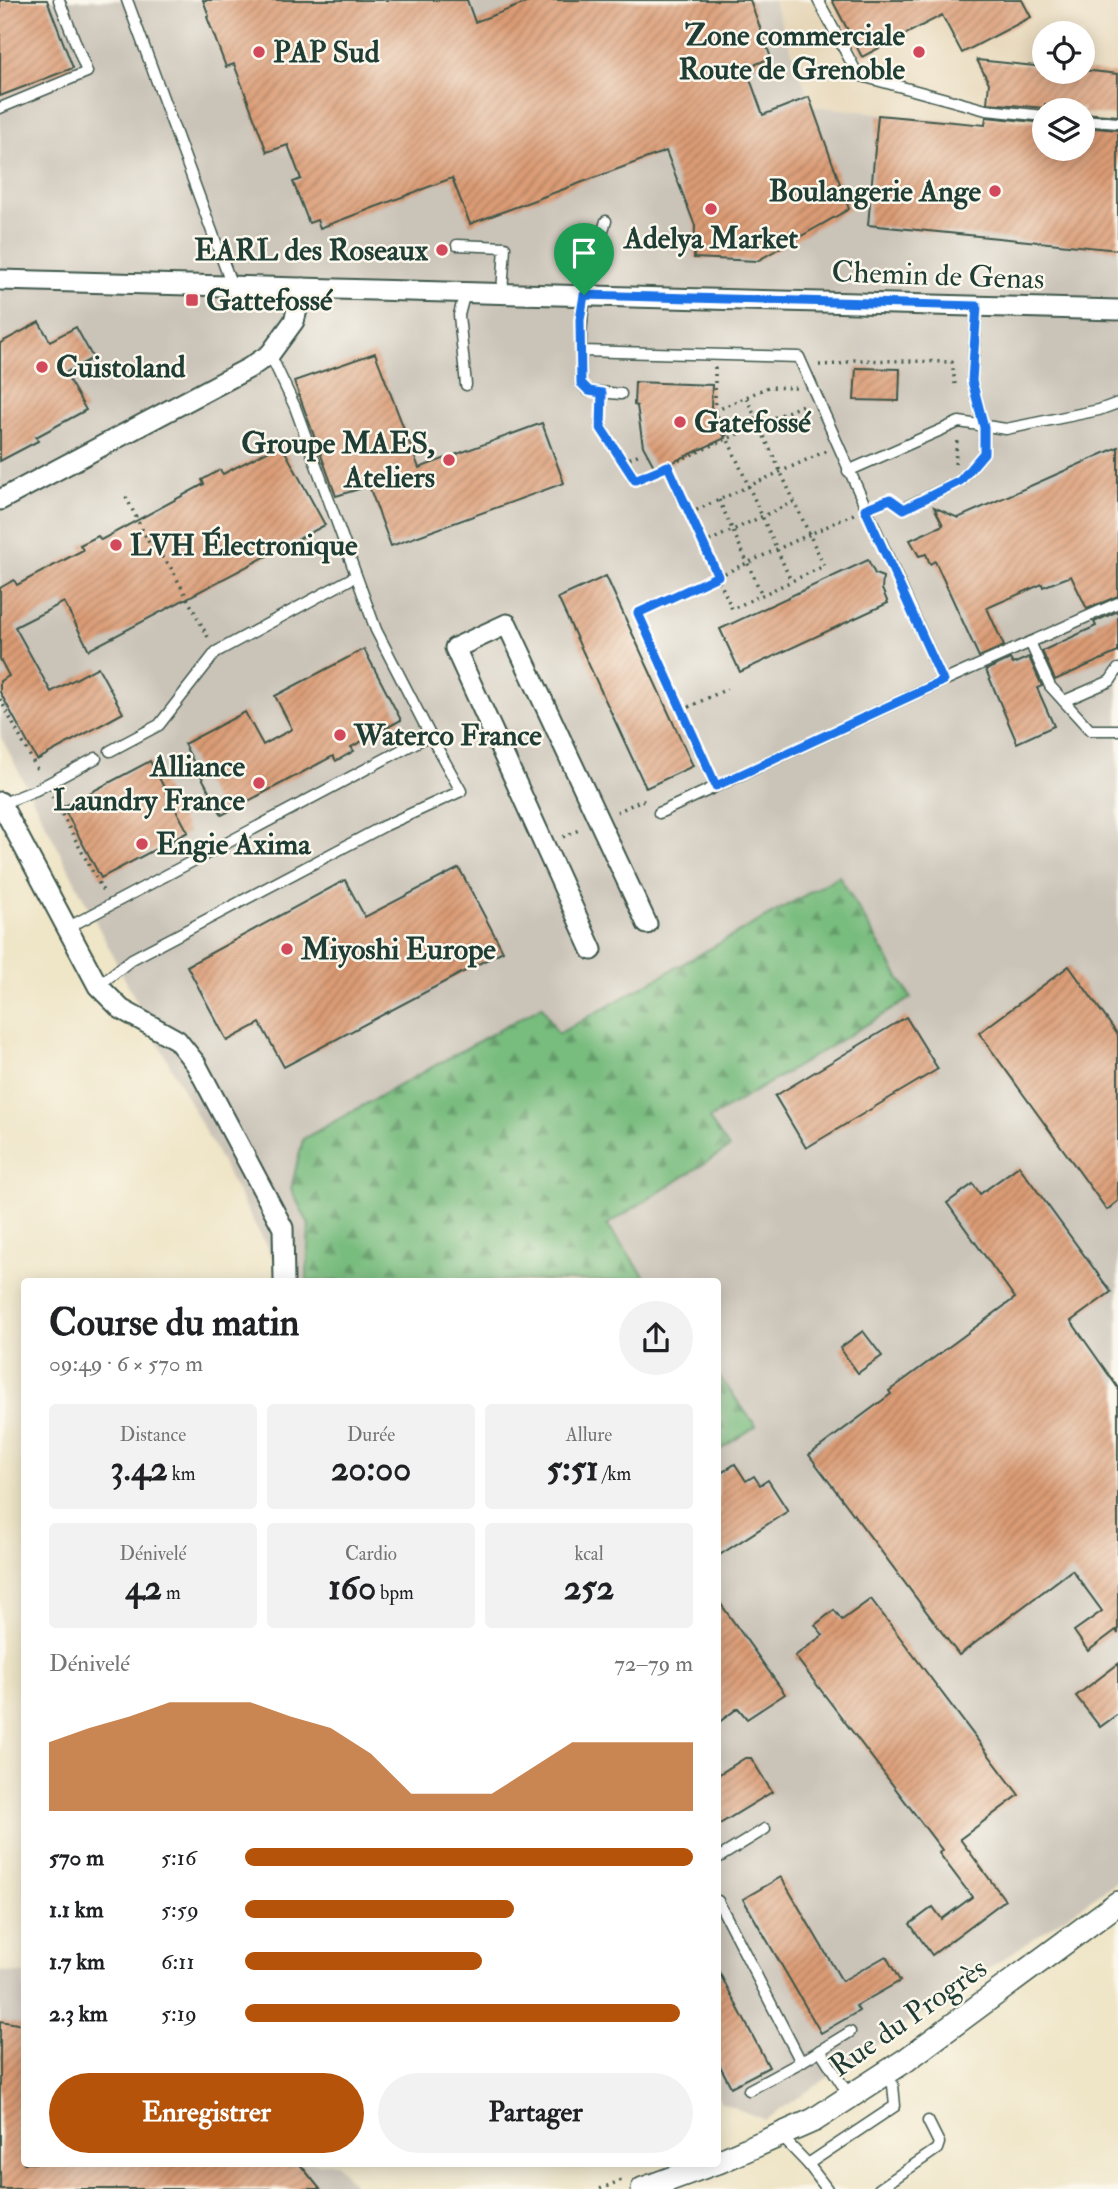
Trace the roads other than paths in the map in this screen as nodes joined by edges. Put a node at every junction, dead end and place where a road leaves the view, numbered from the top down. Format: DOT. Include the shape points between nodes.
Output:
graph roads {
  1 [pos="59,0"];
  2 [pos="127,0"];
  3 [pos="818,0"];
  4 [pos="0,108"];
  5 [pos="1032,115"];
  6 [pos="1095,121"];
  7 [pos="1118,123"];
  8 [pos="606,221"];
  9 [pos="457,245"];
  10 [pos="0,280"];
  11 [pos="232,286"];
  12 [pos="303,288"];
  13 [pos="465,292"];
  14 [pos="502,293"];
  15 [pos="584,295"];
  16 [pos="977,306"];
  17 [pos="1118,310"];
  18 [pos="581,351"];
  19 [pos="270,354"];
  20 [pos="466,385"];
  21 [pos="621,394"];
  22 [pos="1118,403"];
  23 [pos="984,427"];
  24 [pos="848,471"];
  25 [pos="0,500"];
  26 [pos="904,509"];
  27 [pos="356,576"];
  28 [pos="1118,603"];
  29 [pos="1030,642"];
  30 [pos="1118,670"];
  31 [pos="943,681"];
  32 [pos="1064,701"];
  33 [pos="1118,730"];
  34 [pos="430,735"];
  35 [pos="110,751"];
  36 [pos="96,758"];
  37 [pos="0,803"];
  38 [pos="659,813"];
  39 [pos="647,925"];
  40 [pos="67,928"];
  41 [pos="592,950"];
  42 [pos="98,986"];
  43 [pos="284,1278"];
  44 [pos="765,1829"];
  45 [pos="721,1856"];
  46 [pos="1118,1903"];
  47 [pos="721,1907"];
  48 [pos="850,2032"];
  49 [pos="820,2050"];
  50 [pos="801,2062"];
  51 [pos="885,2074"];
  52 [pos="750,2090"];
  53 [pos="850,2097"];
  54 [pos="928,2121"];
  55 [pos="780,2136"];
  56 [pos="721,2158"];
  57 [pos="808,2164"];
  58 [pos="699,2167"];
  59 [pos="643,2189"];
  60 [pos="827,2189"];
  61 [pos="879,2189"];
  1 -- 4 [label="lane" via="88,72"];
  2 -- 11 [label="lane"];
  3 -- 5 [label="lane" via="858,75 986,110"];
  6 -- 7 [label="lane"];
  8 -- 15 [label="lane"];
  9 -- 14 [label="lane" via="505,247"];
  10 -- 11 [label="street, Chemin de Genas"];
  11 -- 12 [label="street, Chemin de Genas"];
  12 -- 13 [label="street, Chemin de Genas"];
  12 -- 19 [label="street" via="294,321"];
  13 -- 14 [label="street, Chemin de Genas"];
  13 -- 20 [label="lane" via="459,315"];
  14 -- 15 [label="street, Chemin de Genas"];
  15 -- 16 [label="street, Chemin de Genas"];
  15 -- 18 [label="lane"];
  16 -- 17 [label="street, Chemin de Genas"];
  16 -- 23 [label="lane" via="972,381"];
  18 -- 21 [label="lane" via="581,383 589,391"];
  18 -- 24 [label="lane" via="799,357"];
  19 -- 25 [label="street"];
  19 -- 27 [label="lane" via="295,407"];
  22 -- 23 [label="lane" via="1006,429"];
  23 -- 24 [label="lane" via="959,422"];
  23 -- 26 [label="lane" via="984,453 960,481"];
  24 -- 31 [label="lane"];
  27 -- 34 [label="lane" via="376,630"];
  27 -- 35 [label="lane" via="216,652 159,725"];
  28 -- 29 [label="lane"];
  29 -- 31 [label="lane"];
  29 -- 32 [label="lane" via="1050,686"];
  30 -- 32 [label="lane" via="1110,681"];
  31 -- 38 [label="lane"];
  32 -- 33 [label="lane" via="1090,730"];
  34 -- 40 [label="lane"];
  34 -- 42 [label="lane" via="461,791 384,826 132,959"];
  36 -- 37 [label="lane"];
  37 -- 40 [label="street"];
  39 -- 41 [label="street" via="508,624 455,648"];
  40 -- 42 [label="street"];
  42 -- 43 [label="street" via="121,1009 177,1040 196,1065 283,1228"];
  44 -- 45 [label="lane"];
  46 -- 51 [label="street, Rue du Progrès"];
  47 -- 50 [label="lane"];
  48 -- 49 [label="lane"];
  49 -- 50 [label="lane"];
  49 -- 53 [label="lane"];
  50 -- 52 [label="lane"];
  51 -- 53 [label="street, Rue du Progrès"];
  51 -- 57 [label="lane" via="893,2085 895,2106"];
  53 -- 55 [label="street, Rue du Progrès"];
  54 -- 61 [label="lane" via="939,2143 937,2149"];
  55 -- 56 [label="street, Rue du Progrès"];
  55 -- 57 [label="lane"];
  57 -- 60 [label="lane"];
  58 -- 59 [label="street, Rue du Progrès"];
}
